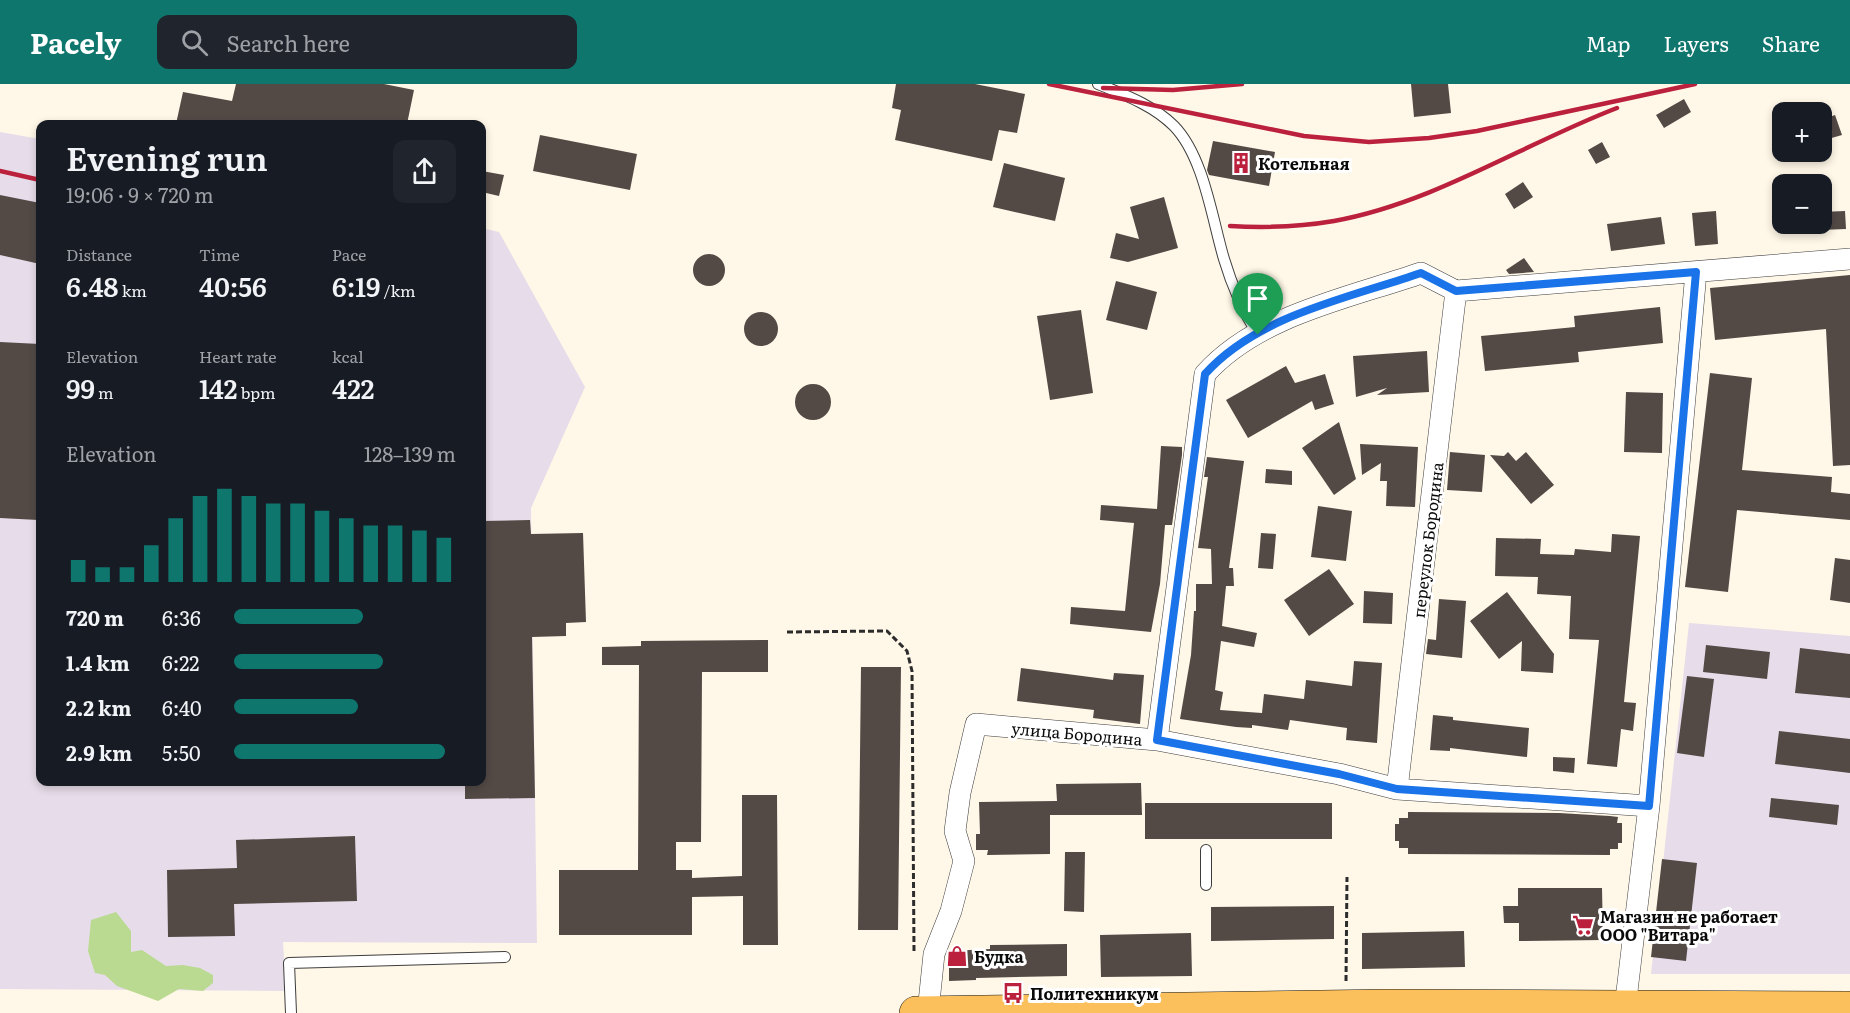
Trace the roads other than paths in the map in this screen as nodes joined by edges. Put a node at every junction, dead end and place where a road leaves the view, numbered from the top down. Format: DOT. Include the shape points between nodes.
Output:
graph roads {
  1 [pos="1098,84"];
  2 [pos="1850,259"];
  3 [pos="1696,272"];
  4 [pos="1456,291"];
  5 [pos="1258,335"];
  6 [pos="1157,740"];
  7 [pos="1397,789"];
  8 [pos="1649,806"];
  9 [pos="1206,850"];
  10 [pos="1206,885"];
  11 [pos="505,957"];
  12 [pos="1625,1008"];
  13 [pos="1850,1008"];
  14 [pos="1388,1009"];
  15 [pos="928,1012"];
  16 [pos="291,1013"];
  17 [pos="916,1013"];
  1 -- 5 [label="lane" via="1145,104 1187,143 1231,279"];
  2 -- 3 [label="street"];
  3 -- 4 [label="street"];
  3 -- 8 [label="street"];
  4 -- 5 [label="street" via="1421,273 1296,315"];
  4 -- 7 [label="street, переулок Бородина"];
  5 -- 6 [label="street" via="1219,359 1205,374"];
  6 -- 7 [label="street, улица Бородина" via="1339,774"];
  6 -- 15 [label="street, улица Бородина" via="976,724 955,831 964,861 951,912 934,954"];
  7 -- 8 [label="street, улица Бородина"];
  8 -- 12 [label="street"];
  9 -- 10 [label="lane"];
  11 -- 16 [label="lane" via="289,963"];
  12 -- 13 [label="main road"];
  12 -- 14 [label="main road"];
  14 -- 15 [label="main road" via="1346,1006"];
  15 -- 17 [label="main road"];
}
